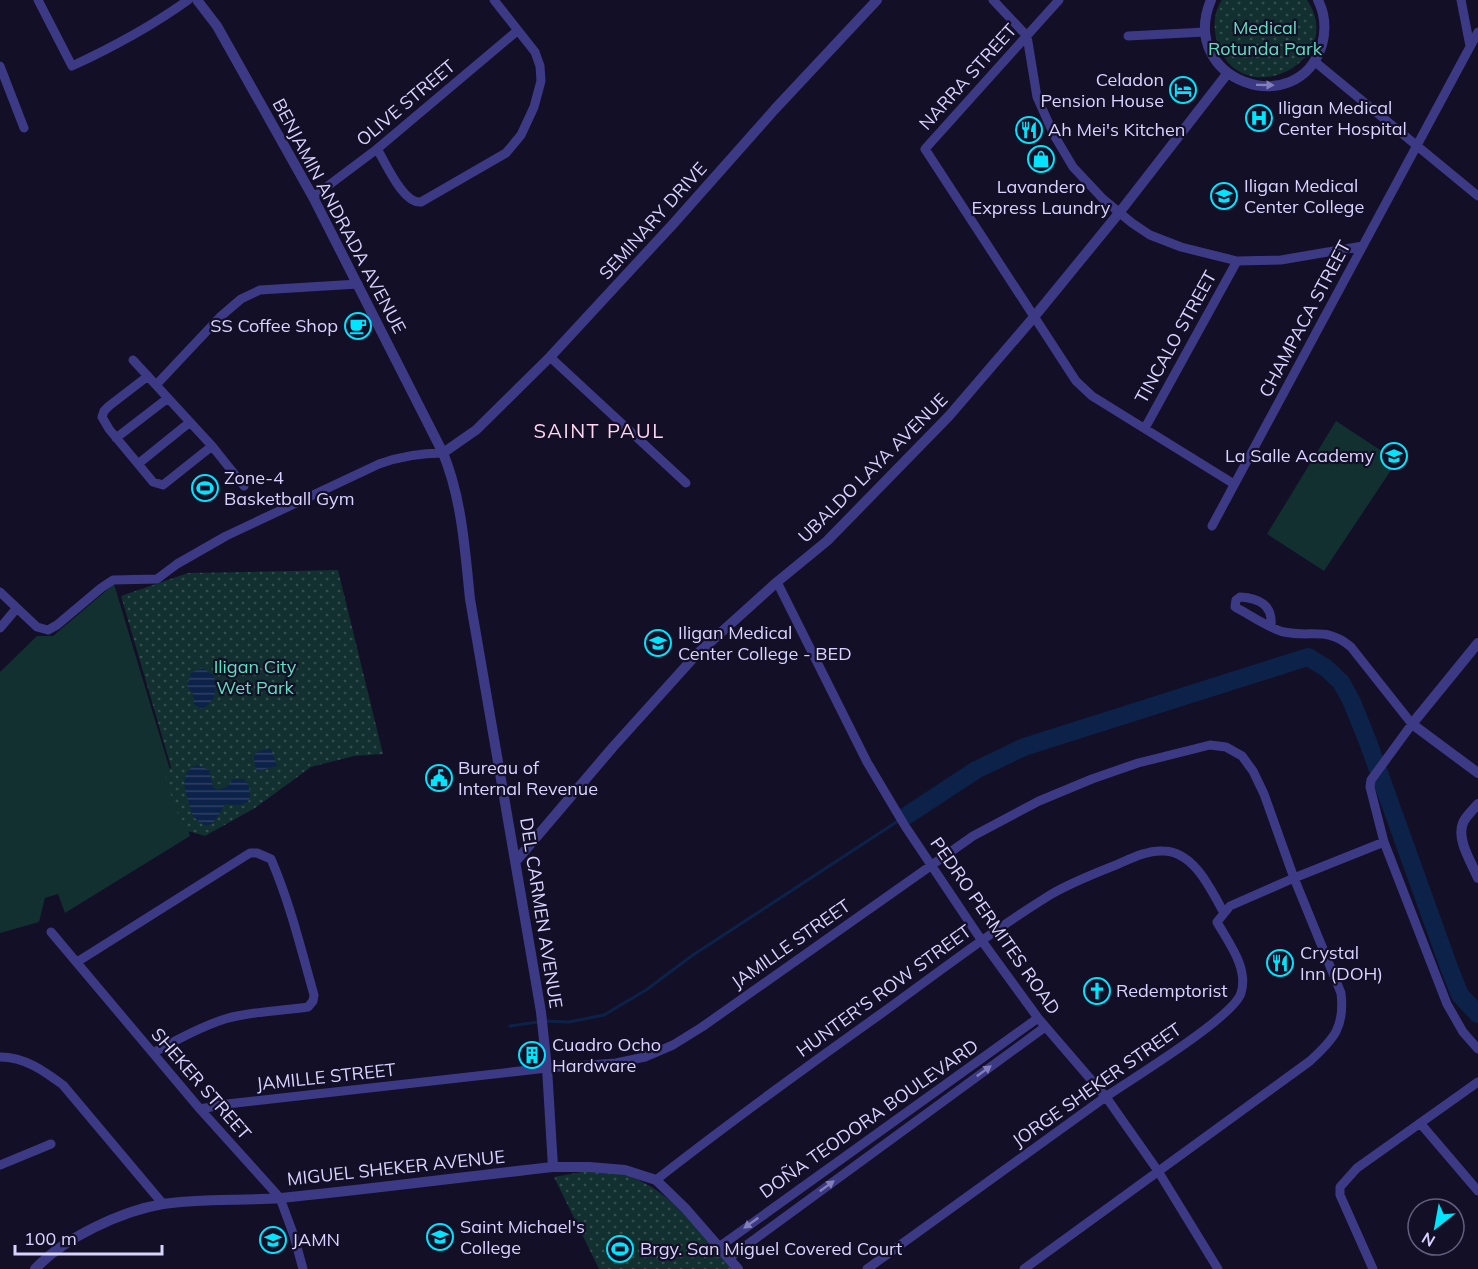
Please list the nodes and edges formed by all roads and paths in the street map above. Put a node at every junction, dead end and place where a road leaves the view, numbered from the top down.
1 (38, 0) edge
2 (188, 0) edge
3 (197, 0) edge
4 (494, 0) edge
5 (877, 0) edge
6 (993, 0) edge
7 (1059, 0) edge
8 (1211, 0) edge
9 (1318, 0) edge
10 (1461, 0) edge
11 (517, 31) junction
12 (1205, 32) junction
13 (1478, 32) edge
14 (1027, 36) junction
15 (1128, 36) dead end
16 (1470, 46) junction
17 (1314, 61) junction
18 (0, 66) edge
19 (1227, 74) junction
20 (24, 128) dead end
21 (1417, 145) junction
22 (377, 149) junction
23 (1478, 196) edge
24 (313, 197) junction
25 (1119, 213) junction
26 (1363, 246) junction
27 (1237, 261) junction
28 (358, 284) junction
29 (1034, 317) junction
30 (550, 357) junction
31 (133, 360) dead end
32 (148, 376) junction
33 (156, 385) junction
34 (168, 398) junction
35 (190, 422) junction
36 (1145, 428) junction
37 (116, 438) junction
38 (212, 446) junction
39 (443, 453) junction
40 (138, 464) junction
41 (686, 483) dead end
42 (1234, 484) junction
43 (244, 486) dead end
44 (1212, 526) dead end
45 (777, 582) junction
46 (0, 592) edge
47 (16, 609) junction
48 (1271, 626) dead end
49 (0, 628) edge
50 (1478, 643) edge
51 (1412, 724) junction
52 (1478, 773) edge
53 (1478, 804) edge
54 (1384, 842) junction
55 (516, 861) junction
56 (932, 865) junction
57 (1294, 878) junction
58 (1478, 878) edge
59 (1224, 913) junction
60 (51, 932) dead end
61 (982, 940) junction
62 (77, 962) junction
63 (1038, 1018) junction
64 (1045, 1027) junction
65 (1478, 1049) edge
66 (153, 1053) junction
67 (0, 1057) edge
68 (547, 1068) junction
69 (1478, 1082) edge
70 (1106, 1096) junction
71 (200, 1109) junction
72 (1420, 1123) junction
73 (51, 1144) dead end
74 (0, 1165) edge
75 (553, 1167) junction
76 (1158, 1171) junction
77 (656, 1180) junction
78 (1478, 1191) edge
79 (280, 1198) junction
80 (163, 1204) junction
81 (719, 1247) junction
82 (729, 1258) junction
83 (35, 1269) edge
84 (303, 1269) edge
85 (738, 1269) edge
86 (867, 1269) edge
87 (1024, 1269) edge
88 (1218, 1269) edge
89 (1373, 1269) edge

1 - 2 street
3 - 24 street, BENJAMIN ANDRADA AVENUE
4 - 11 street
5 - 30 street, SEMINARY DRIVE
6 - 14 street
7 - 14 street, NARRA STREET
8 - 12 street
9 - 17 street
10 - 16 street
11 - 22 street, OLIVE STREET
11 - 22 street
12 - 15 street
12 - 19 street
13 - 16 street, CHAMPACA STREET
14 - 25 street
14 - 29 street, NARRA STREET
16 - 21 street, CHAMPACA STREET
19 -> 17 street
17 - 21 street
18 - 20 street
19 - 25 street, UBALDO LAYA AVENUE
21 - 23 street
21 - 26 street, CHAMPACA STREET
22 - 24 street, OLIVE STREET
24 - 28 street, BENJAMIN ANDRADA AVENUE
25 - 27 street
25 - 29 street, UBALDO LAYA AVENUE
26 - 27 street
26 - 42 street, CHAMPACA STREET
27 - 36 street, TINCALO STREET
28 - 33 street
28 - 39 street, BENJAMIN ANDRADA AVENUE
29 - 36 street
29 - 45 street, UBALDO LAYA AVENUE
30 - 39 street, SEMINARY DRIVE
30 - 41 street
31 - 32 street
32 - 33 street
32 - 37 street
33 - 34 street
34 - 35 street
34 - 37 street
35 - 38 street
35 - 40 street
36 - 42 street
37 - 40 street
38 - 40 street
38 - 43 street
39 - 47 street
39 - 55 street, DEL CARMEN AVENUE
42 - 44 street, CHAMPACA STREET
45 - 55 street, UBALDO LAYA AVENUE
45 - 56 street, PEDRO PERMITES ROAD
46 - 47 street
47 - 49 street
48 - 51 street
50 - 51 street
51 - 52 street
51 - 54 street
53 - 58 street
54 - 57 street
54 - 65 street
55 - 68 street, DEL CARMEN AVENUE
56 - 57 street, JAMILLE STREET
56 - 61 street, PEDRO PERMITES ROAD
56 - 68 street, JAMILLE STREET
57 - 59 street
57 - 76 street, JAMILLE STREET
59 - 61 street, HUNTER'S ROW STREET
59 - 70 street, JORGE SHEKER STREET
60 - 62 street, SHEKER STREET
61 - 63 street, PEDRO PERMITES ROAD
61 - 77 street, HUNTER'S ROW STREET
62 - 66 street, SHEKER STREET
62 - 66 street
63 - 64 street, PEDRO PERMITES ROAD
63 -> 81 street, DOÑA TEODORA BOULEVARD
64 - 70 street, PEDRO PERMITES ROAD
82 -> 64 street, DOÑA TEODORA BOULEVARD
66 - 71 street, SHEKER STREET
67 - 80 street
68 - 71 street, JAMILLE STREET
68 - 75 street, DEL CARMEN AVENUE
69 - 72 street
70 - 76 street, PEDRO PERMITES ROAD
70 - 86 street, JORGE SHEKER STREET
71 - 79 street, SHEKER STREET
72 - 78 street
72 - 89 street
73 - 74 street
75 - 77 street, MIGUEL SHEKER AVENUE
75 - 79 street, MIGUEL SHEKER AVENUE
76 - 87 street, JAMILLE STREET
76 - 88 street, PEDRO PERMITES ROAD
77 - 81 street, MIGUEL SHEKER AVENUE
79 - 80 street, MIGUEL SHEKER AVENUE
79 - 84 street, SHEKER STREET
80 - 83 street, MIGUEL SHEKER AVENUE
81 - 82 street, MIGUEL SHEKER AVENUE
82 - 85 street, MIGUEL SHEKER AVENUE

